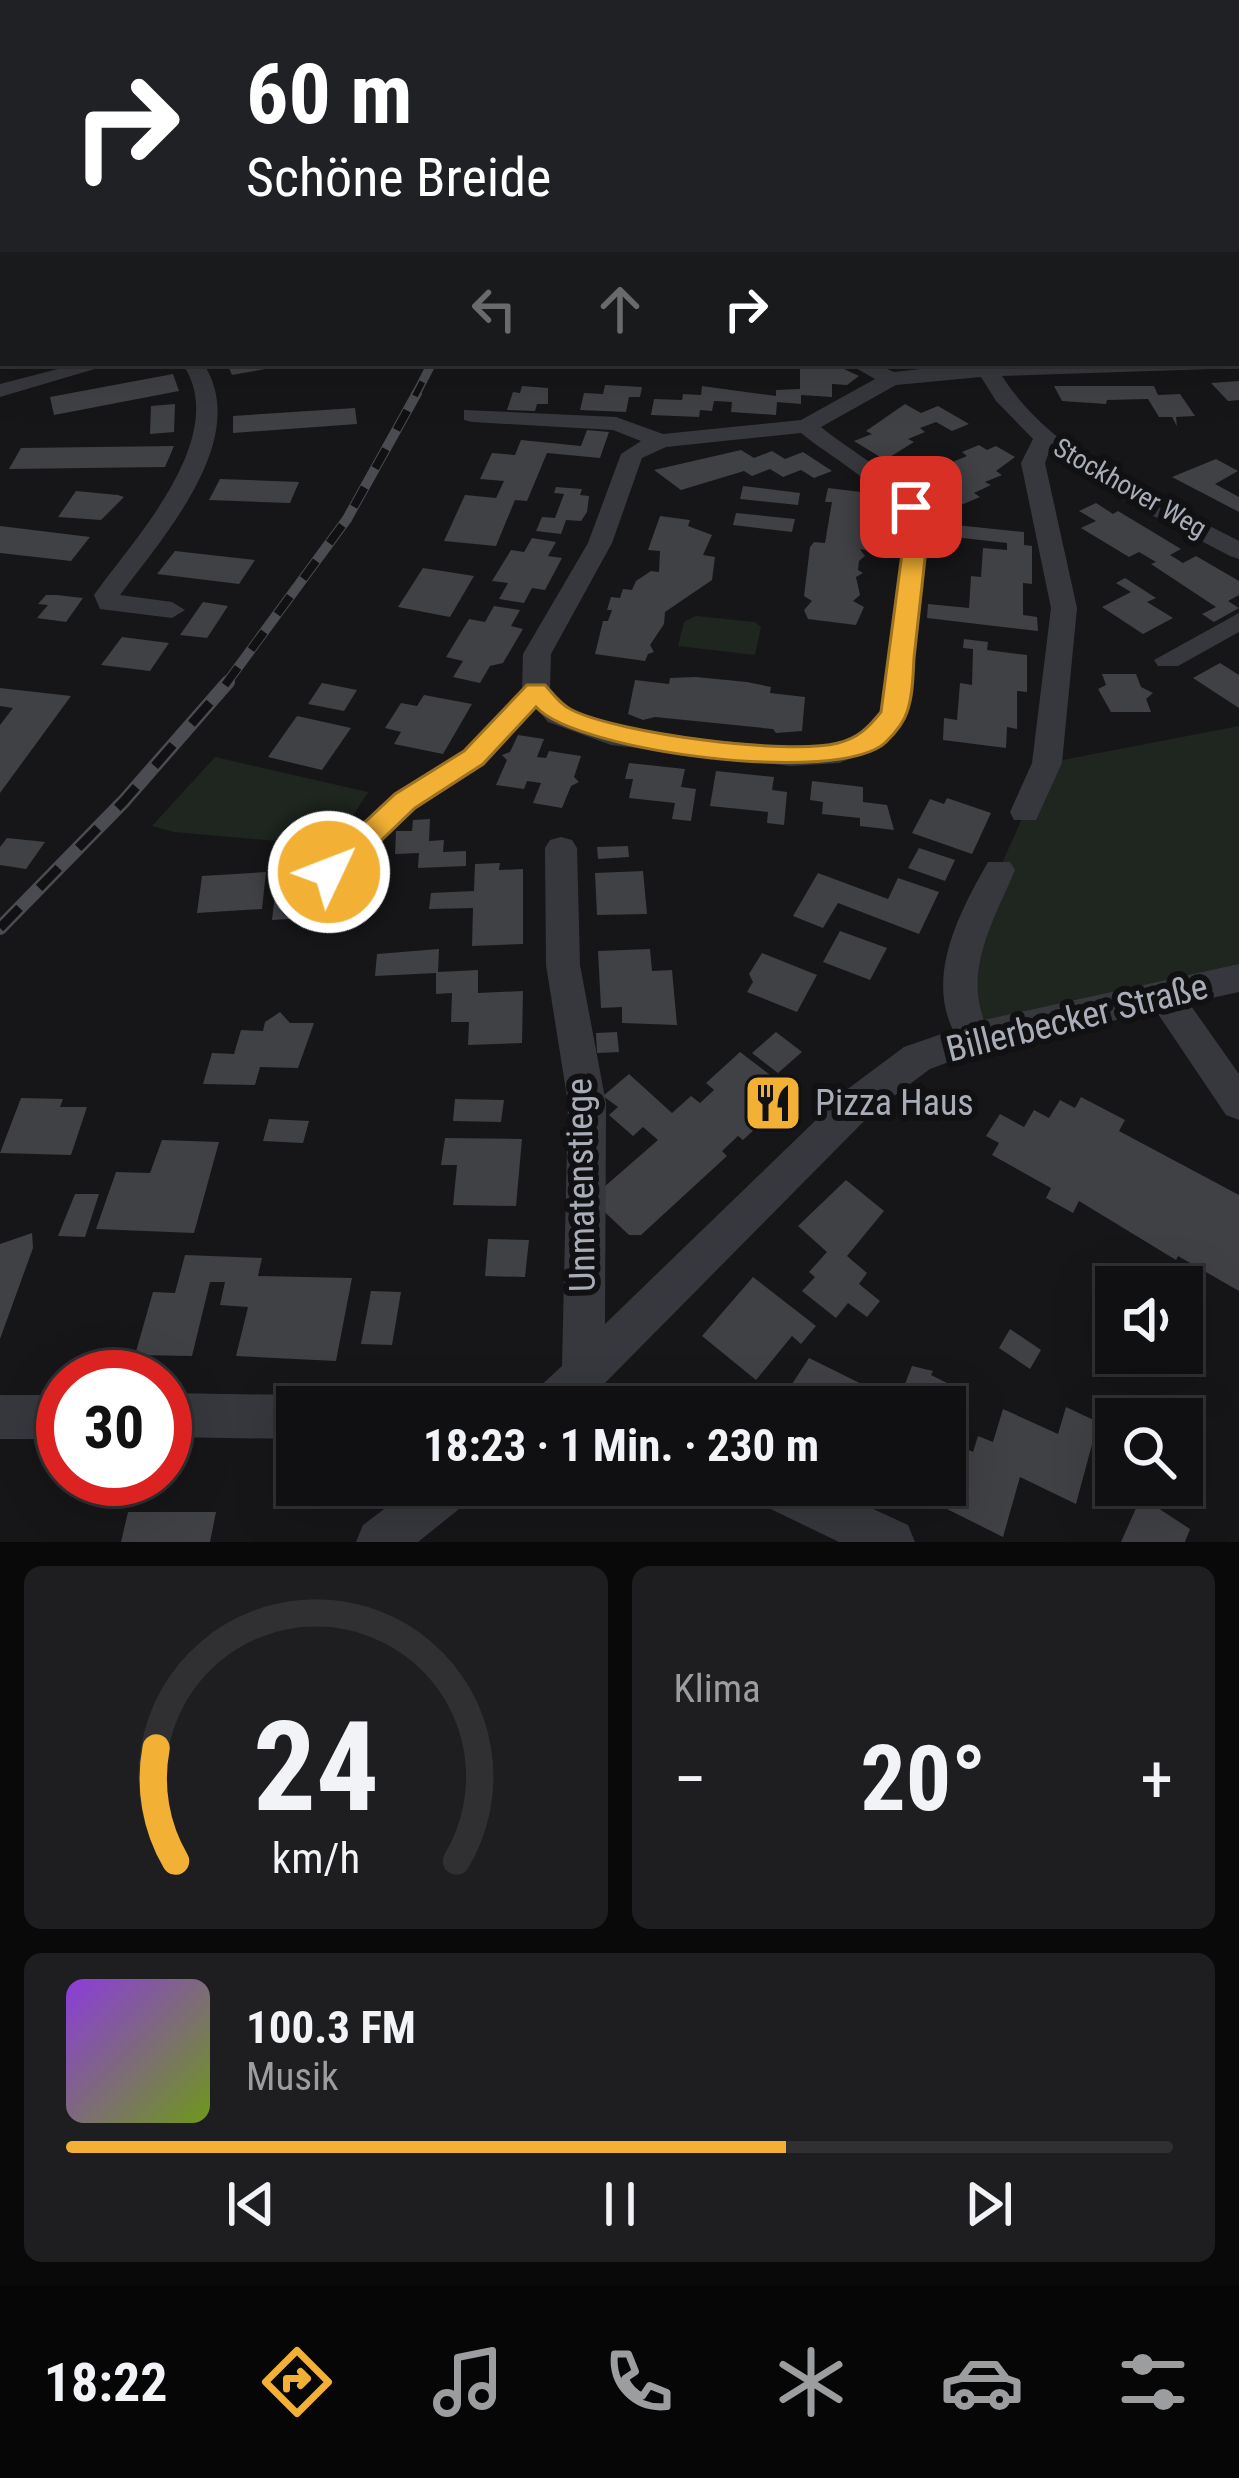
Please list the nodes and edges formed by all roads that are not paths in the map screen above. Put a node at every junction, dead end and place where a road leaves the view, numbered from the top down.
1 (96, 366) edge
2 (195, 366) edge
3 (863, 366) edge
4 (985, 366) edge
5 (891, 379) junction
6 (9, 391) edge
7 (472, 415) dead end
8 (0, 420) edge
9 (806, 426) junction
10 (1045, 437) junction
11 (661, 441) junction
12 (1239, 551) edge
13 (172, 610) dead end
14 (1239, 620) edge
15 (1168, 660) dead end
16 (536, 691) junction
17 (1025, 812) dead end
18 (561, 848) dead end
19 (999, 870) dead end
20 (329, 872) dead end
21 (1239, 979) edge
22 (1164, 995) junction
23 (975, 1037) junction
24 (1239, 1104) edge
25 (577, 1386) edge
26 (587, 1386) edge
27 (192, 1415) edge
28 (36, 1417) edge
29 (276, 1417) edge
30 (0, 1418) edge
31 (426, 1506) edge
32 (815, 1506) edge
33 (380, 1542) edge
34 (891, 1542) edge

1 - 6 street
2 - 13 street
3 - 5 street
4 - 5 street
4 - 10 street, Stockhover Weg
5 - 9 street
6 - 8 street
7 - 11 street
9 - 11 street
9 - 16 street
10 - 12 street, Stockhover Weg
10 - 17 street
11 - 16 street
14 - 15 street
16 - 20 street
18 - 25 street, Unmatenstiege
19 - 23 street
21 - 22 street, Billerbecker Straße
22 - 23 street, Billerbecker Straße
22 - 24 street
23 - 26 street, Billerbecker Straße
27 - 29 street
28 - 30 street
31 - 33 street
32 - 34 street

